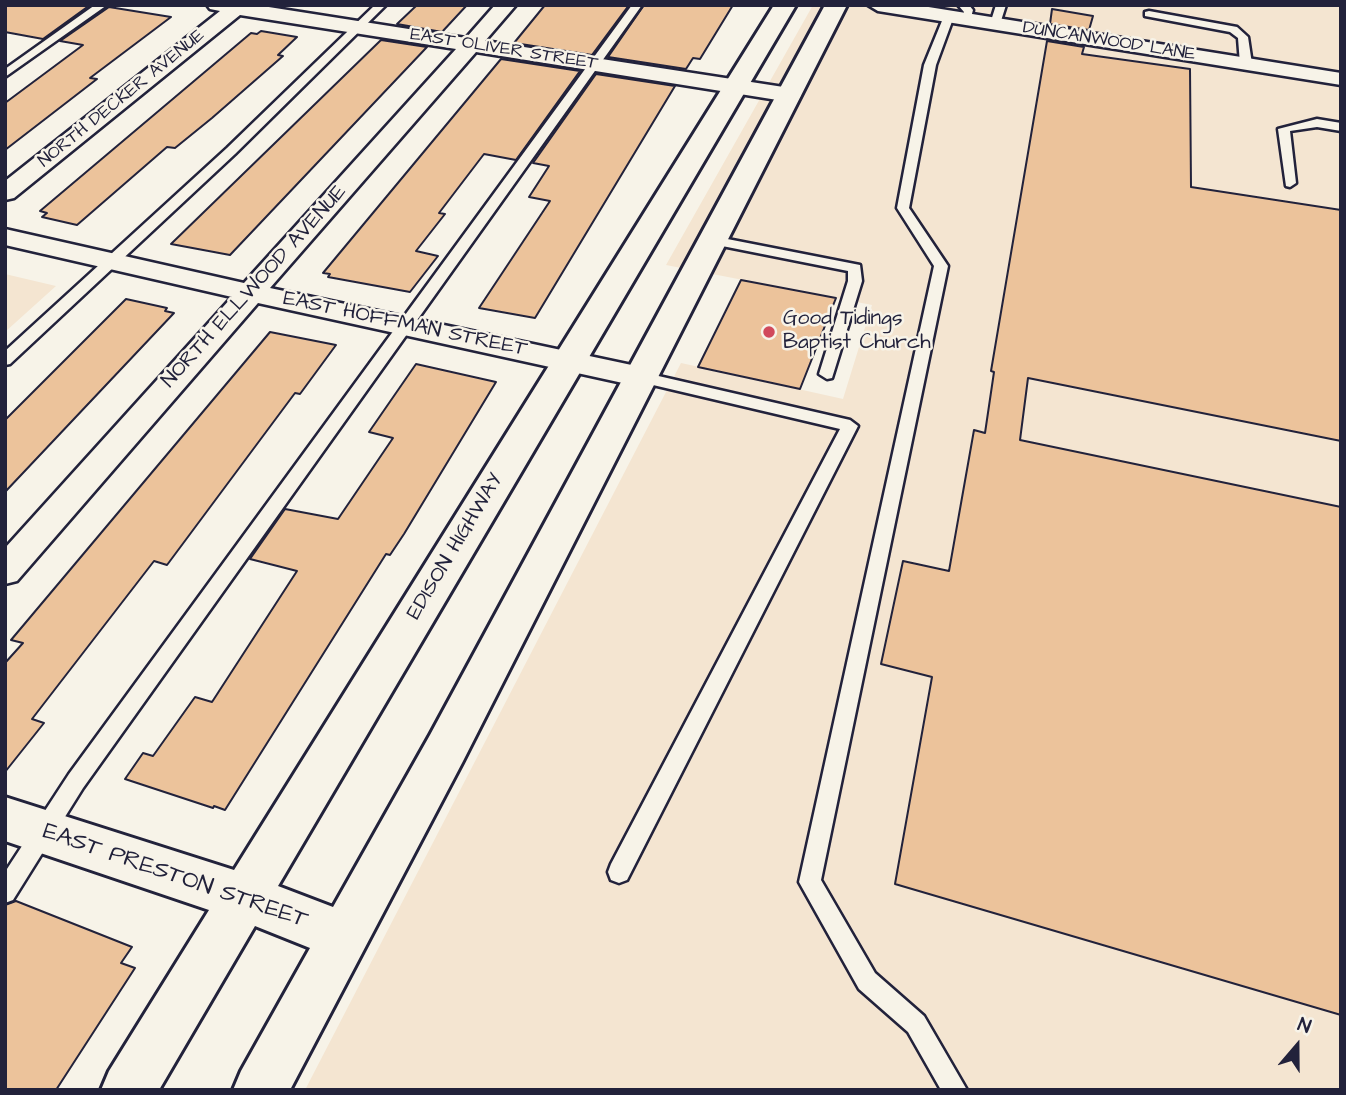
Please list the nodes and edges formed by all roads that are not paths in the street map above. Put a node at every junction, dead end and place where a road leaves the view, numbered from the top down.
1 (102, 5) edge
2 (381, 5) edge
3 (506, 5) edge
4 (636, 5) edge
5 (785, 5) edge
6 (836, 5) edge
7 (231, 6) edge
8 (885, 6) edge
9 (965, 12) edge
10 (1149, 13) dead end
11 (998, 15) edge
12 (359, 27) junction
13 (471, 45) junction
14 (596, 64) junction
15 (1246, 64) junction
16 (5, 74) edge
17 (1341, 79) edge
18 (735, 86) junction
19 (790, 94) junction
20 (1341, 127) edge
21 (1290, 183) dead end
22 (5, 193) edge
23 (5, 237) edge
24 (712, 240) junction
25 (108, 262) junction
26 (249, 292) junction
27 (404, 325) junction
28 (5, 360) edge
29 (569, 360) junction
30 (827, 374) dead end
31 (641, 377) junction
32 (5, 570) edge
33 (24, 825) edge
34 (618, 872) dead end
35 (5, 892) edge
36 (245, 898) junction
37 (345, 936) junction
38 (128, 1090) edge
39 (260, 1090) edge
40 (955, 1090) edge

1 - 16 lane
2 - 12 lane
3 - 13 street, NORTH ELLWOOD AVENUE
4 - 14 lane
5 - 18 main road, EDISON HIGHWAY
6 - 19 main road
7 - 12 street, EAST OLIVER STREET
7 - 22 street, NORTH DECKER AVENUE
8 - 9 street, DUNCANWOOD LANE
9 - 11 street, DUNCANWOOD LANE
9 - 40 lane
10 - 15 lane
11 - 15 street, DUNCANWOOD LANE
12 - 13 street, EAST OLIVER STREET
12 - 25 lane
13 - 14 street, EAST OLIVER STREET
13 - 26 street, NORTH ELLWOOD AVENUE
14 - 18 street, EAST OLIVER STREET
14 - 27 lane
15 - 17 street, DUNCANWOOD LANE
18 - 19 street, EAST OLIVER STREET
18 - 29 main road, EDISON HIGHWAY
19 - 24 main road
20 - 21 lane
23 - 25 street, EAST HOFFMAN STREET
24 - 30 lane
24 - 31 main road
25 - 26 street, EAST HOFFMAN STREET
25 - 28 lane
26 - 27 street, EAST HOFFMAN STREET
26 - 32 street, NORTH ELLWOOD AVENUE
27 - 29 street, EAST HOFFMAN STREET
27 - 33 lane
29 - 31 street, EAST HOFFMAN STREET
29 - 36 main road, EDISON HIGHWAY
31 - 34 lane
31 - 37 main road
33 - 35 lane
33 - 36 main road, EAST PRESTON STREET
36 - 37 main road, EAST PRESTON STREET
36 - 38 main road, EDISON HIGHWAY
37 - 39 main road

